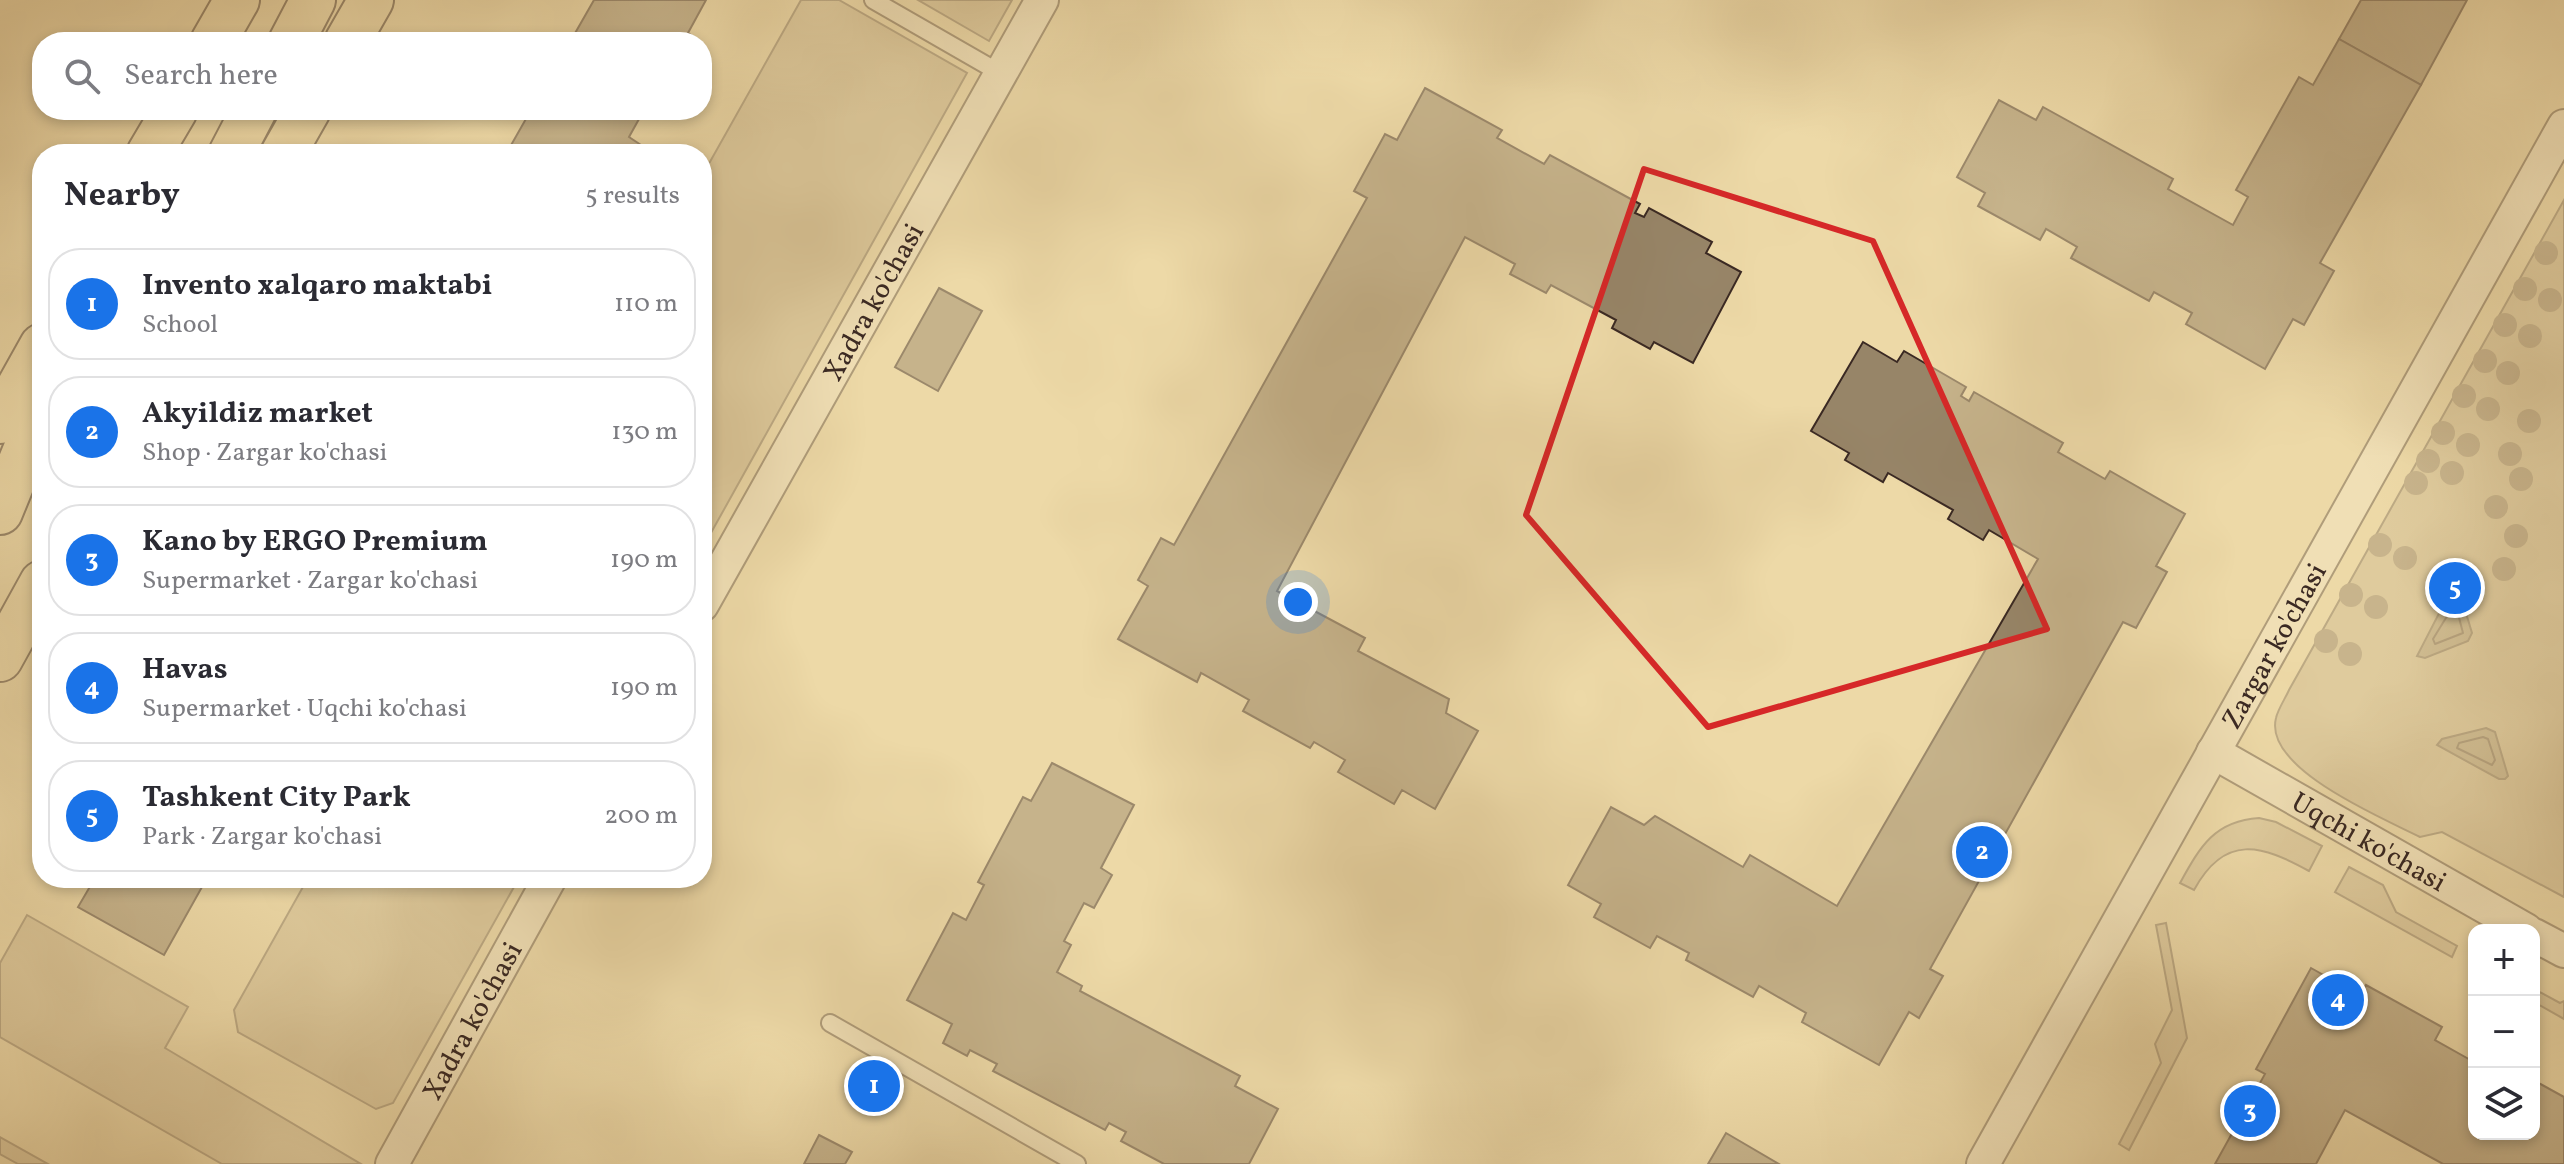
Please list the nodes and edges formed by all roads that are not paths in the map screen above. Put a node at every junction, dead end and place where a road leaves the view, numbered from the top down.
1 (237, 0) edge
2 (313, 0) edge
3 (371, 0) edge
4 (873, 0) edge
5 (1042, 0) edge
6 (219, 32) edge
7 (296, 32) edge
8 (353, 32) edge
9 (1000, 73) junction
10 (169, 120) edge
11 (249, 120) edge
12 (302, 120) edge
13 (2564, 126) edge
14 (155, 144) edge
15 (236, 144) edge
16 (289, 144) edge
17 (32, 378) edge
18 (18, 424) edge
19 (0, 512) edge
20 (712, 587) edge
21 (32, 601) edge
22 (0, 659) edge
23 (2213, 752) junction
24 (544, 888) edge
25 (2515, 924) edge
26 (2540, 938) edge
27 (2564, 951) edge
28 (830, 1023) dead end
29 (392, 1164) edge
30 (1077, 1164) edge
31 (1983, 1164) edge

1 - 6 main road
2 - 7 main road
3 - 8 main road
4 - 9 lane
5 - 9 street, Xadra ko'chasi
9 - 20 street, Xadra ko'chasi
10 - 14 main road
11 - 15 main road
12 - 16 main road
13 - 23 street, Zargar ko'chasi
17 - 18 main road
18 - 19 main road
21 - 22 main road
23 - 25 street, Uqchi ko'chasi
23 - 31 street, Zargar ko'chasi
24 - 29 street, Xadra ko'chasi
26 - 27 street
28 - 30 lane

